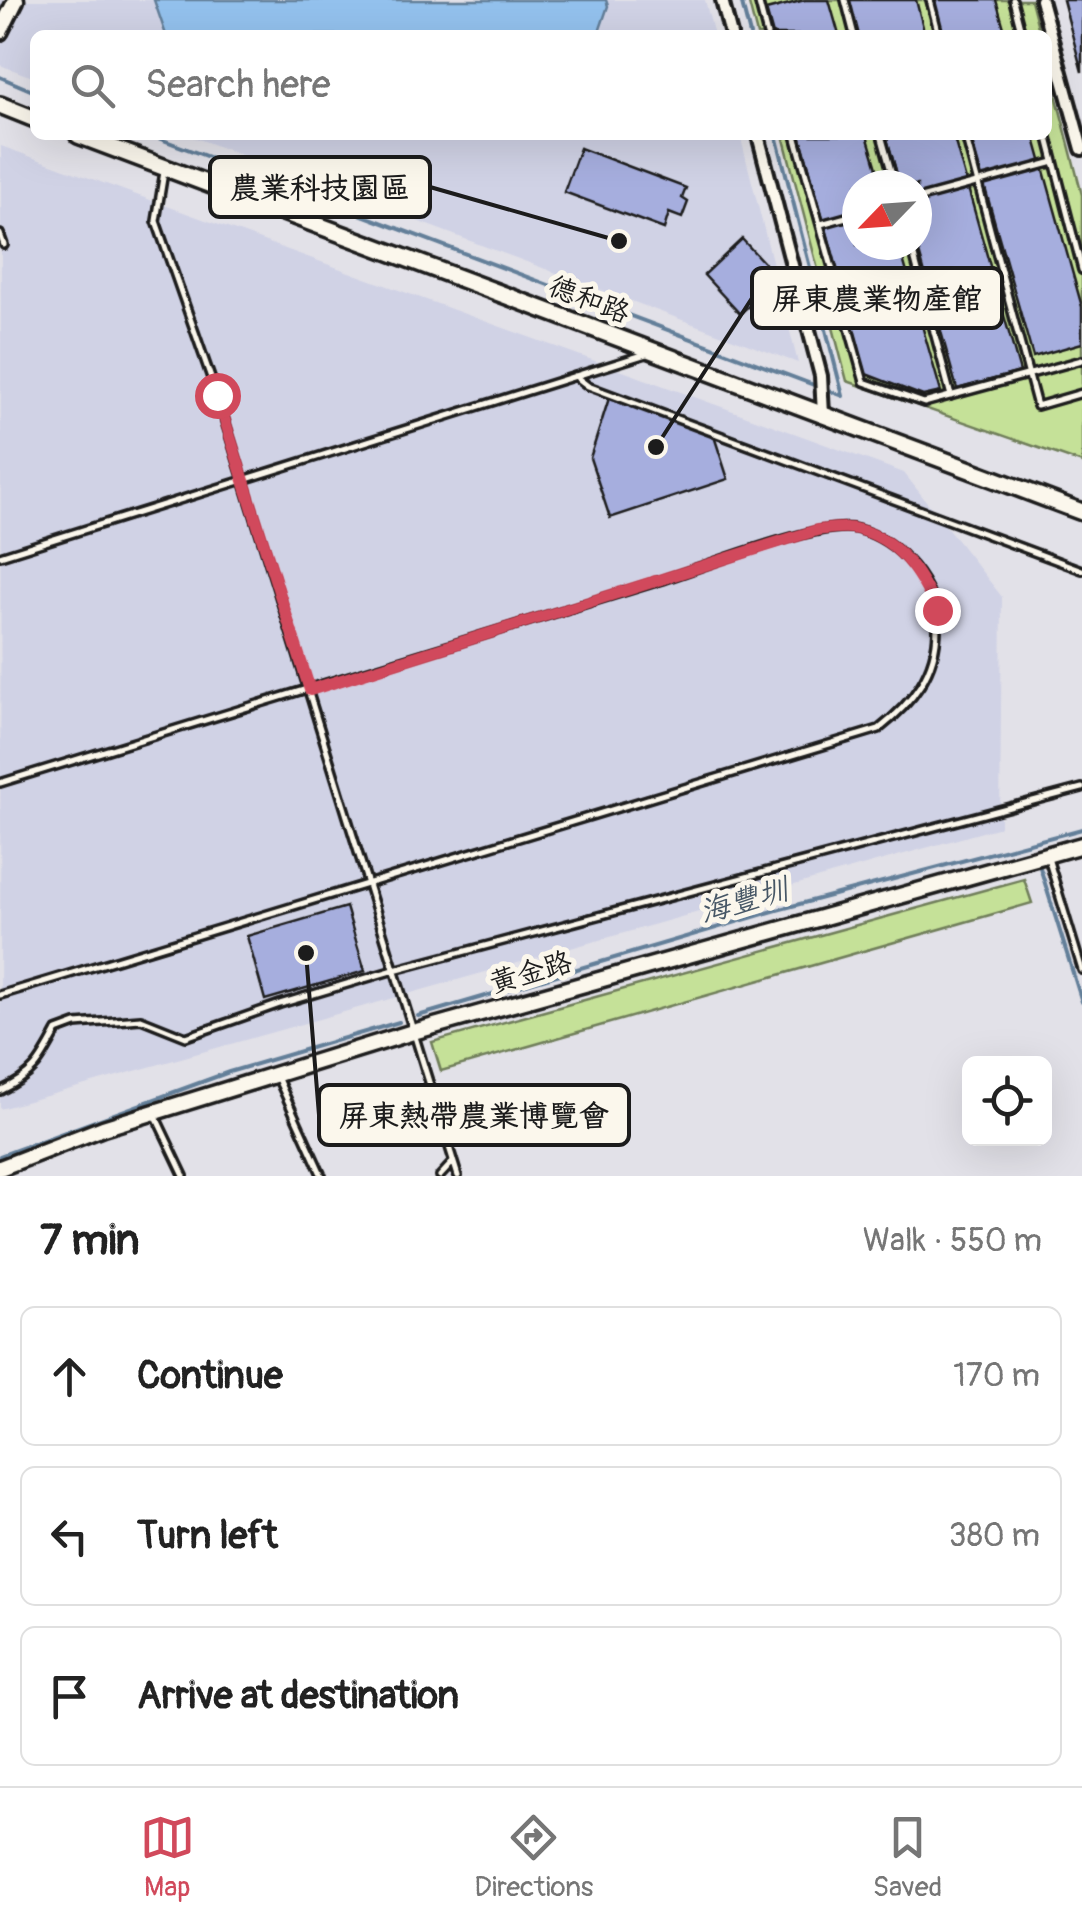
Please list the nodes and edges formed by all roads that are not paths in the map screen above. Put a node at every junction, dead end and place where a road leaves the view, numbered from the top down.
1 (16, 0) edge
2 (722, 0) edge
3 (758, 0) edge
4 (844, 0) edge
5 (930, 0) edge
6 (1012, 0) edge
7 (1042, 0) edge
8 (730, 30) edge
9 (767, 30) edge
10 (853, 30) edge
11 (938, 30) edge
12 (1021, 30) edge
13 (1051, 30) edge
14 (0, 32) edge
15 (1052, 35) edge
16 (2, 111) edge
17 (30, 118) edge
18 (1079, 128) edge
19 (91, 140) edge
20 (759, 140) edge
21 (796, 140) edge
22 (882, 140) edge
23 (967, 140) edge
24 (1048, 140) edge
25 (1082, 149) edge
26 (1054, 162) junction
27 (165, 168) junction
28 (891, 170) edge
29 (978, 183) junction
30 (932, 195) edge
31 (842, 218) edge
32 (820, 224) junction
33 (0, 234) edge
34 (4, 245) dead end
35 (915, 260) edge
36 (1082, 270) edge
37 (653, 351) junction
38 (1082, 360) edge
39 (1028, 374) junction
40 (574, 376) junction
41 (1082, 393) edge
42 (951, 396) junction
43 (822, 415) junction
44 (244, 480) junction
45 (1082, 512) edge
46 (0, 556) edge
47 (1082, 570) edge
48 (310, 690) junction
49 (0, 783) edge
50 (1082, 788) edge
51 (1082, 846) edge
52 (1047, 855) junction
53 (369, 886) junction
54 (394, 970) junction
55 (1082, 970) edge
56 (0, 995) edge
57 (413, 1032) junction
58 (276, 1074) junction
59 (0, 1091) edge
60 (153, 1113) junction
61 (452, 1163) junction
62 (0, 1168) edge
63 (184, 1176) edge
64 (322, 1176) edge
65 (440, 1176) edge
66 (458, 1176) edge

1 - 14 street
2 - 8 street
3 - 9 lane
4 - 10 lane
5 - 11 lane
6 - 12 lane
7 - 13 street
15 - 18 street
16 - 17 main road
18 - 25 street
19 - 27 main road, 德和路
20 - 43 street
21 - 32 lane
22 - 28 lane
23 - 29 lane
24 - 26 lane
26 - 29 lane
26 - 36 lane
27 - 37 main road, 德和路
27 - 44 lane
29 - 30 lane
29 - 39 lane
31 - 32 lane
32 - 42 lane
33 - 34 lane
35 - 42 lane
37 - 40 lane
37 - 43 main road, 德和路
38 - 39 lane
39 - 41 lane
39 - 42 lane
40 - 44 lane
40 - 47 lane
43 - 45 main road, 德和路
44 - 46 lane
44 - 48 lane
48 - 49 lane
48 - 53 lane
48 - 53 lane
50 - 54 lane
51 - 52 street, 黃金路
52 - 55 lane
52 - 57 street, 黃金路
53 - 54 lane
53 - 56 lane
54 - 57 lane
54 - 59 lane
57 - 58 street, 黃金路
57 - 61 lane
58 - 60 street, 黃金路
58 - 64 lane
60 - 62 street, 黃金路
60 - 63 lane
61 - 65 lane
61 - 66 lane

